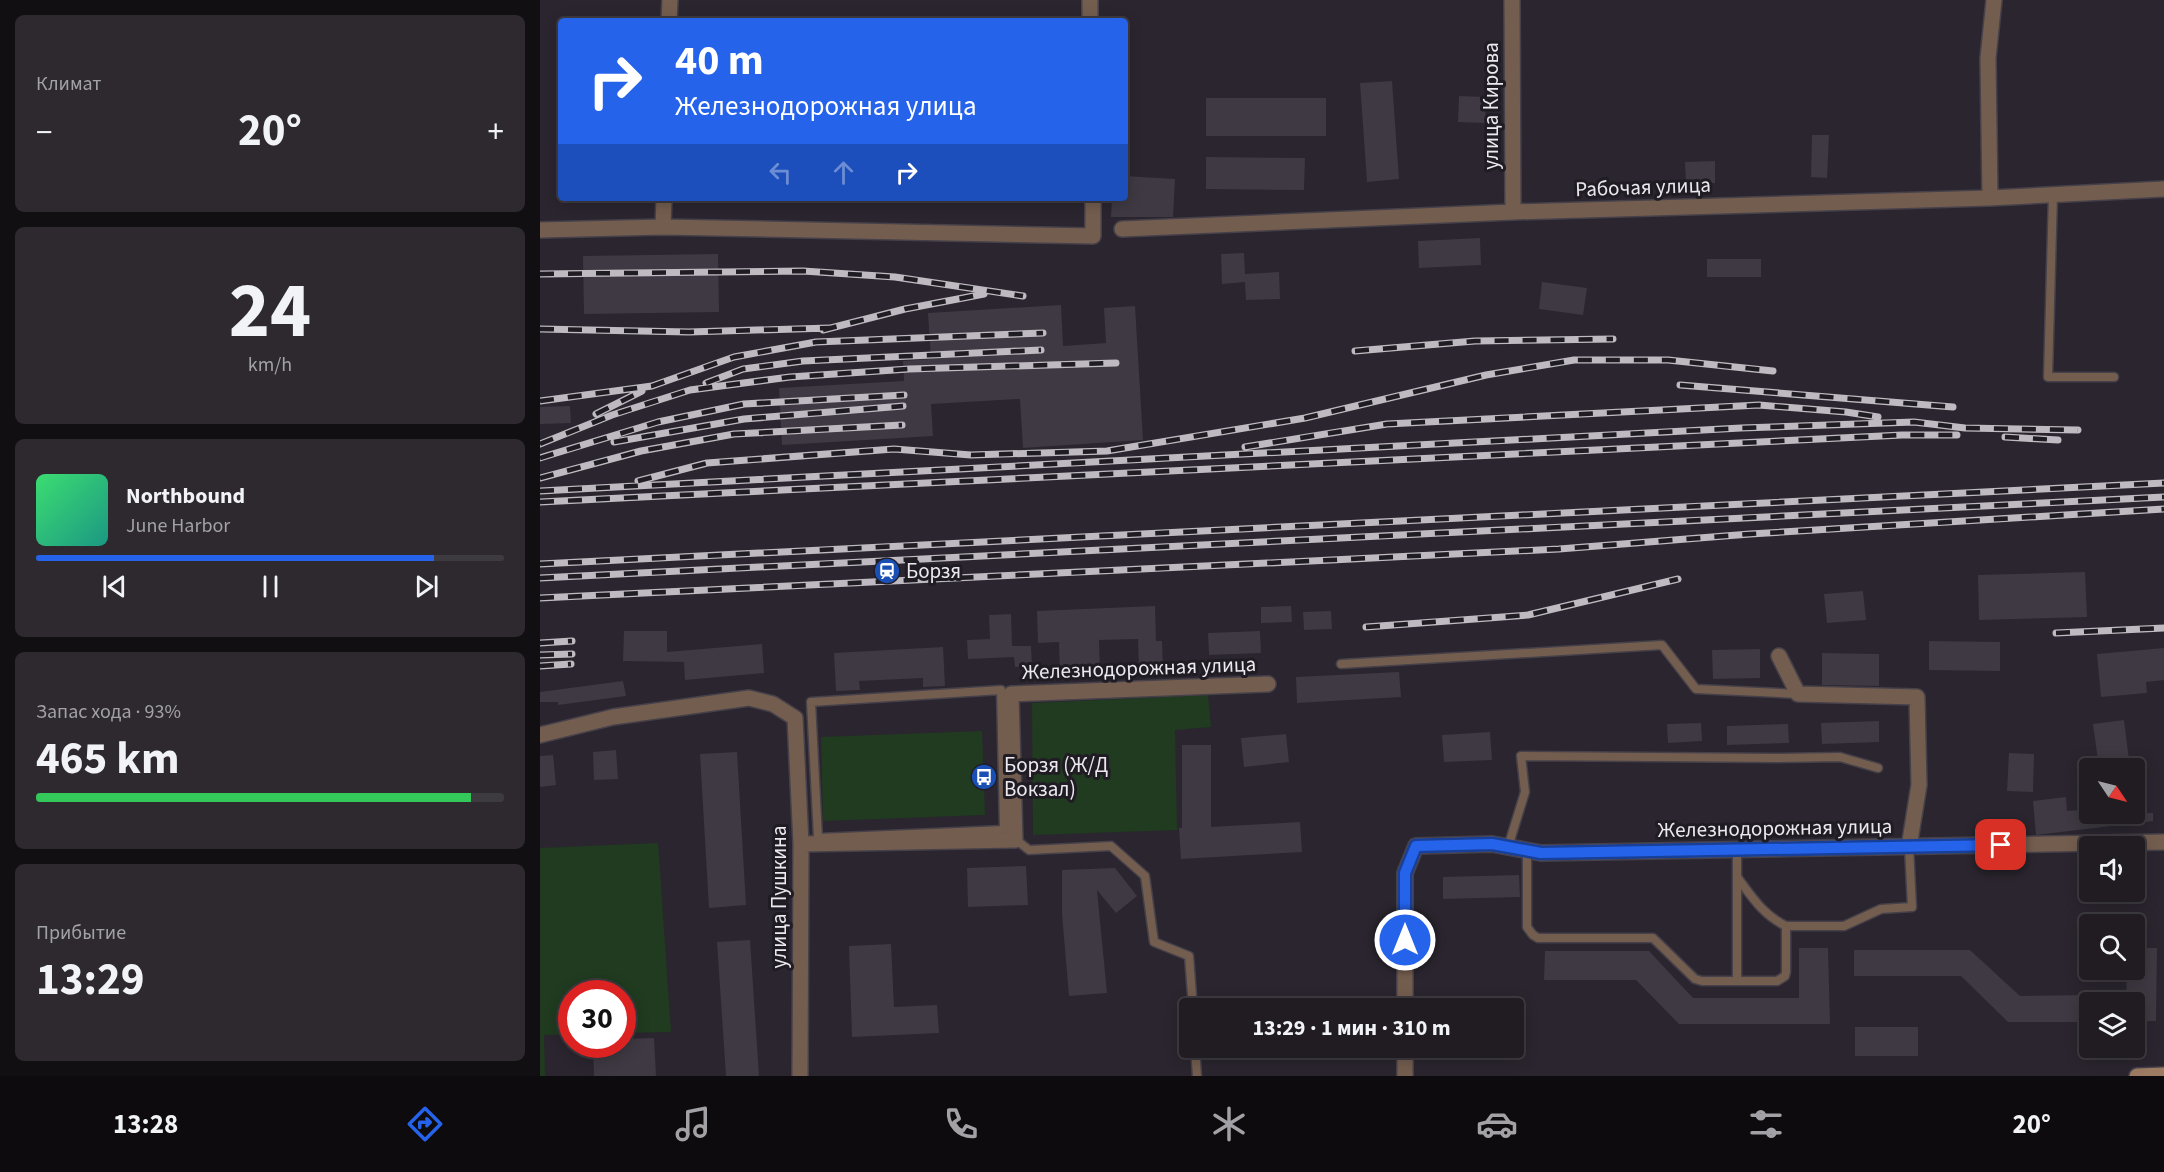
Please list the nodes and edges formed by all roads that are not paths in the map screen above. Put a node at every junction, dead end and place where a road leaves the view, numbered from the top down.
1 (670, 0) edge
2 (1090, 0) edge
3 (1512, 0) edge
4 (1994, 0) edge
5 (669, 18) edge
6 (1090, 18) edge
7 (2164, 189) edge
8 (2053, 195) junction
9 (1990, 198) junction
10 (664, 201) edge
11 (1093, 201) edge
12 (1513, 212) junction
13 (663, 227) junction
14 (1122, 229) dead end
15 (540, 230) edge
16 (2114, 377) dead end
17 (1779, 656) dead end
18 (1341, 664) dead end
19 (1268, 684) dead end
20 (1798, 694) junction
21 (540, 735) edge
22 (1878, 768) dead end
23 (1010, 835) junction
24 (2164, 842) edge
25 (801, 844) junction
26 (1508, 847) junction
27 (1909, 847) junction
28 (1527, 850) junction
29 (1737, 850) junction
30 (1737, 877) junction
31 (1786, 926) junction
32 (1737, 981) junction
33 (1192, 998) edge
34 (1405, 998) edge
35 (1196, 1058) edge
36 (1405, 1058) edge
37 (2164, 1075) edge
38 (800, 1076) edge
39 (1197, 1076) edge
40 (1405, 1076) edge
41 (2137, 1076) edge

1 - 5 street
2 - 6 street
3 - 12 street, улица Кирова
4 - 9 street
7 - 8 street, Рабочая улица
8 - 9 street, Рабочая улица
8 - 16 lane
9 - 12 street, Рабочая улица
10 - 13 street
11 - 13 street
12 - 14 street, Рабочая улица
13 - 15 street
17 - 20 street
18 - 20 lane
19 - 23 street, Железнодорожная улица
20 - 27 street
21 - 25 street, улица Пушкина
22 - 26 lane
23 - 23 lane
23 - 25 street
23 - 33 lane
24 - 27 street, Железнодорожная улица
25 - 38 street, улица Пушкина
26 - 28 street, Железнодорожная улица
26 - 34 street, Железнодорожная улица
27 - 29 street, Железнодорожная улица
27 - 31 lane
28 - 29 street, Железнодорожная улица
28 - 32 lane
29 - 30 lane
30 - 31 lane
30 - 32 lane
31 - 32 lane
35 - 39 lane
36 - 40 street
37 - 41 street

